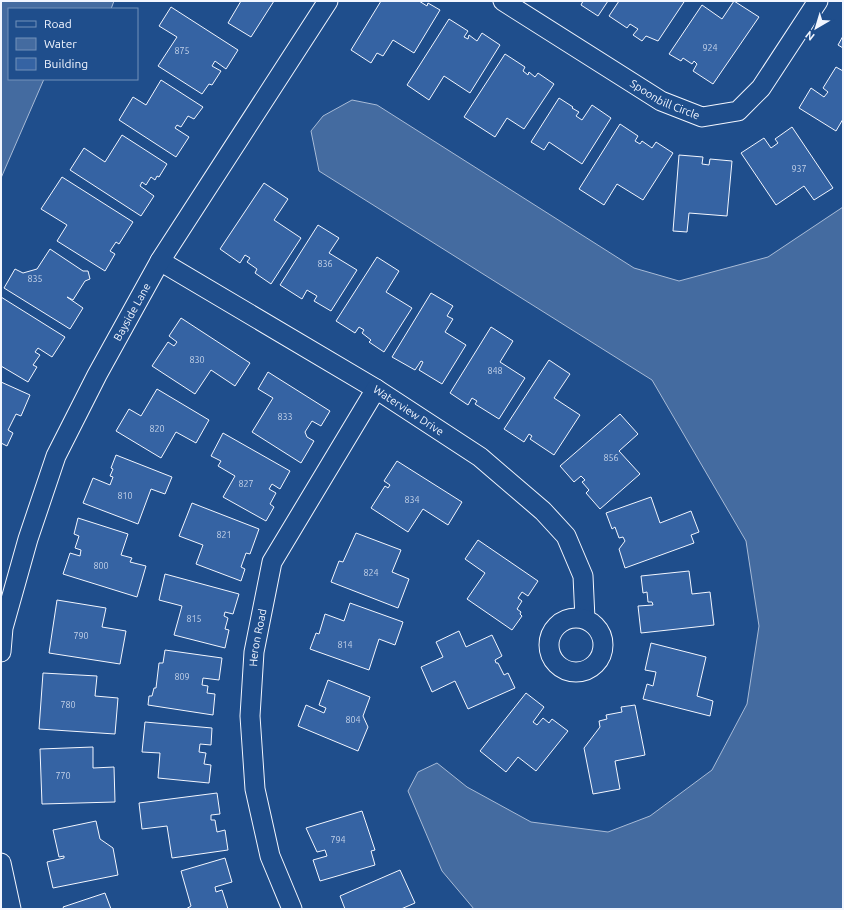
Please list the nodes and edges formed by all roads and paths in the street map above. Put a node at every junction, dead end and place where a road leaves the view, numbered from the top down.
1 (328, 1) edge
2 (503, 1) edge
3 (818, 1) edge
4 (160, 261) junction
5 (376, 389) junction
6 (586, 619) dead end
7 (1, 652) edge
8 (1, 863) edge
9 (11, 909) edge
10 (292, 909) edge

1 - 4 street, Bayside Lane
2 - 3 street, Spoonbill Circle
4 - 5 street, Waterview Drive
4 - 7 street, Bayside Lane
5 - 6 street, Waterview Drive
5 - 10 street, Heron Road
8 - 9 street

